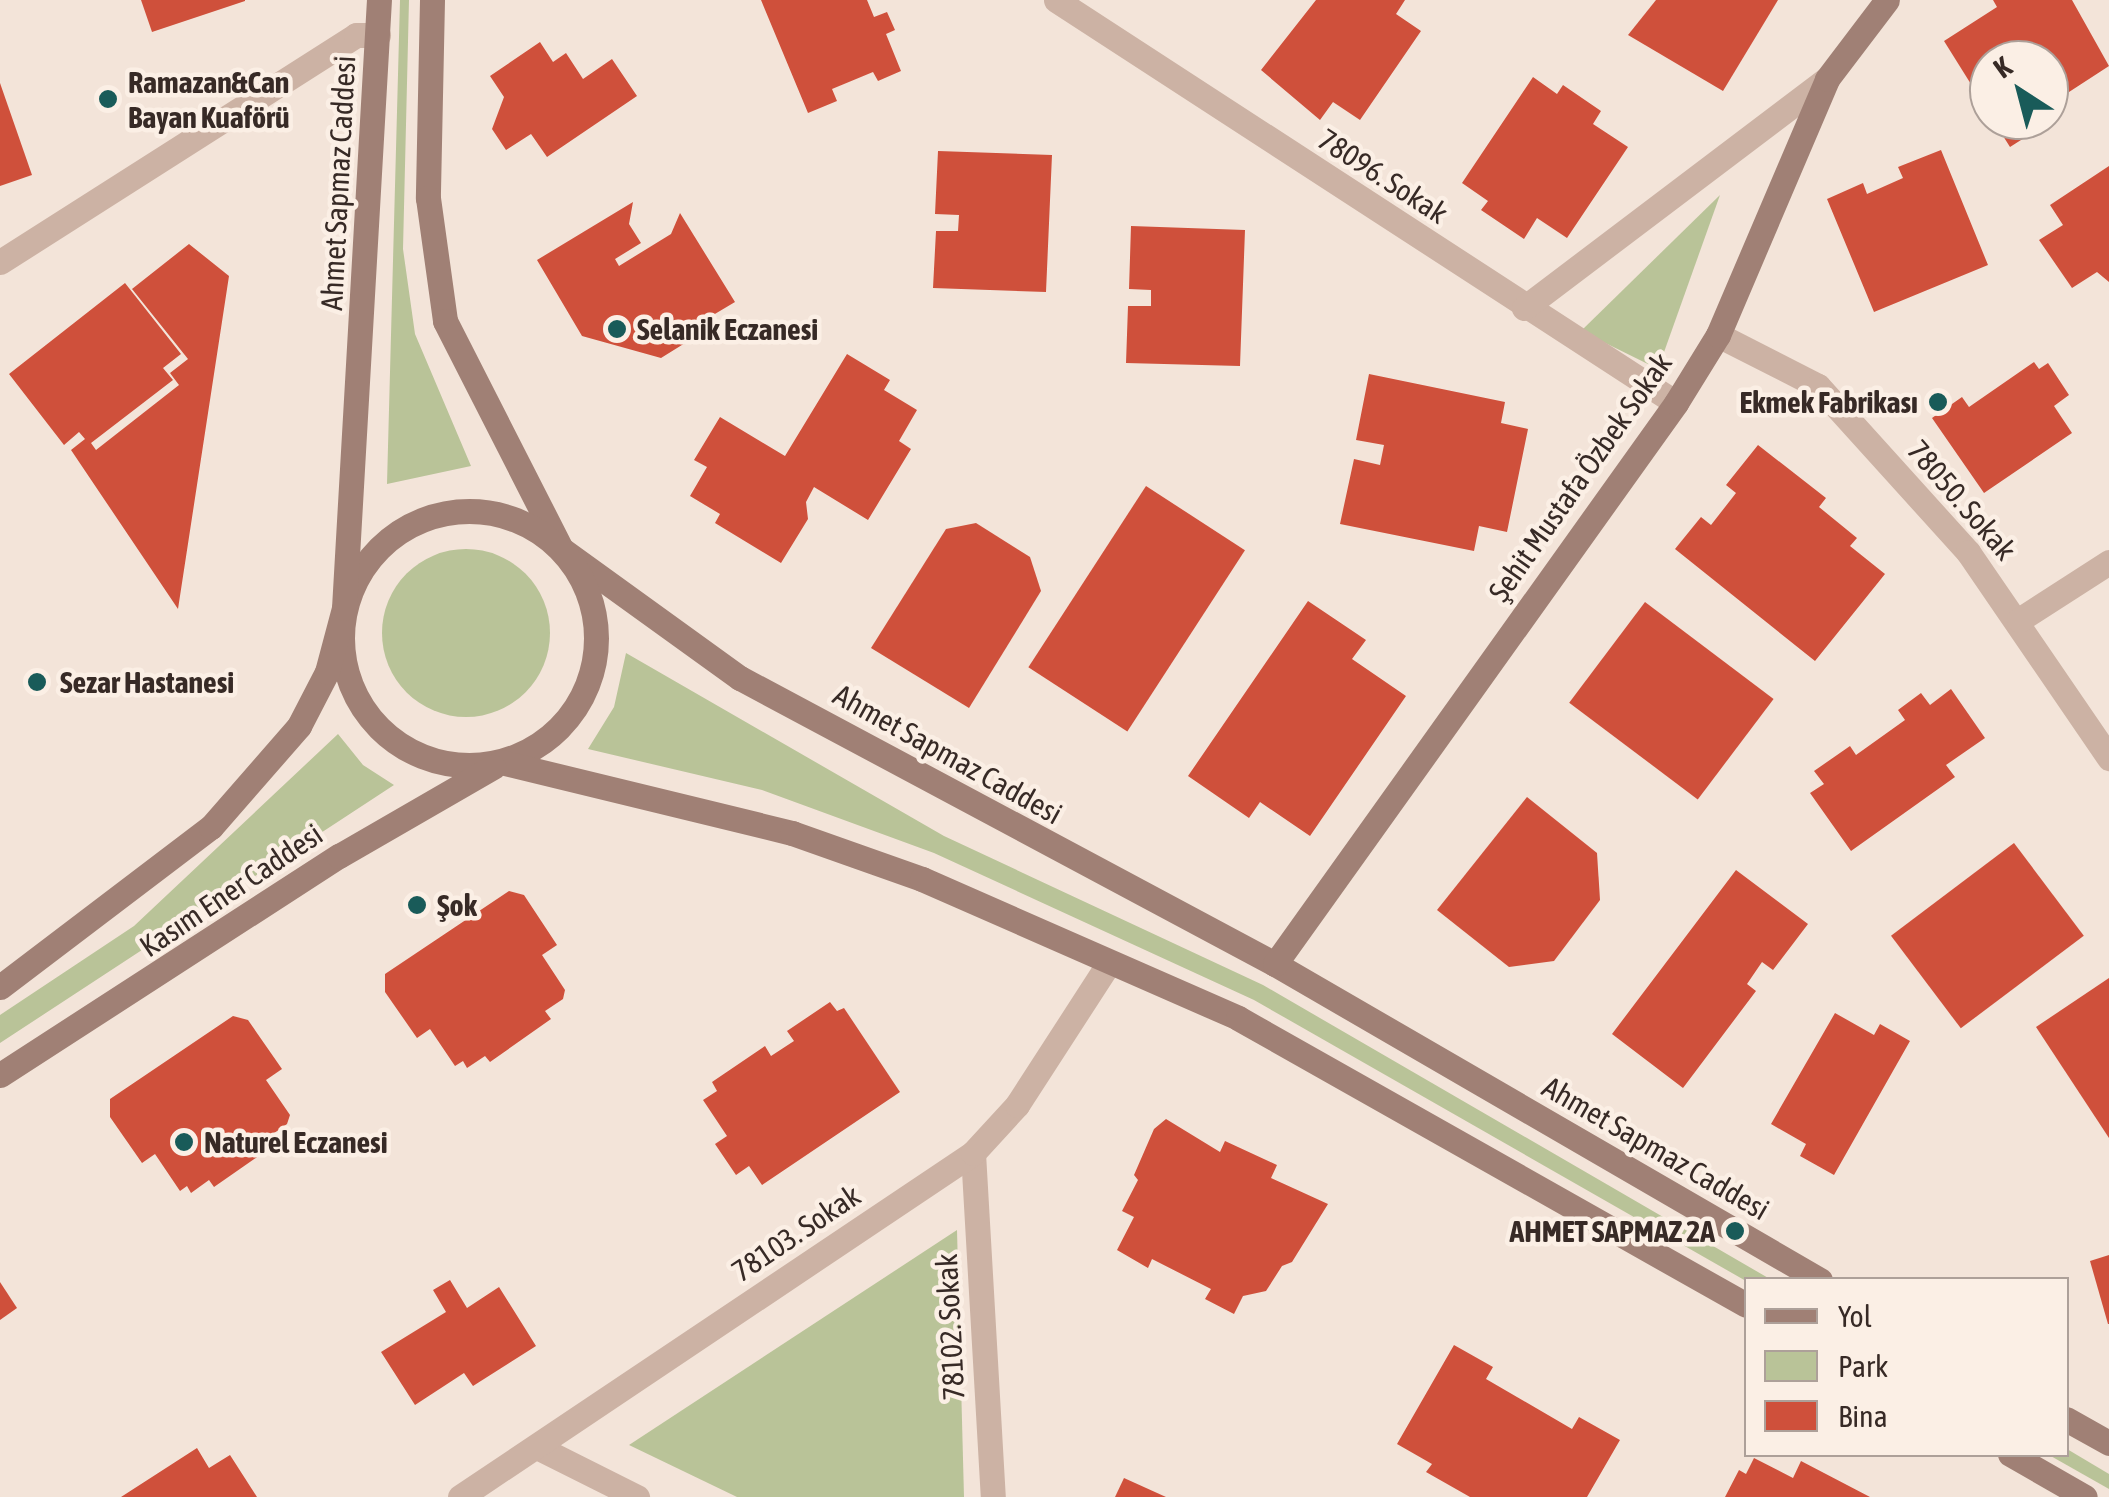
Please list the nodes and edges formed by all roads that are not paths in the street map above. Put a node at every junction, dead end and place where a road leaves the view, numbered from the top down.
1 (379, 0) edge
2 (432, 0) edge
3 (1056, 0) edge
4 (1888, 0) edge
5 (378, 35) junction
6 (1827, 79) junction
7 (0, 262) edge
8 (1524, 308) junction
9 (1718, 335) junction
10 (1676, 403) junction
11 (561, 550) junction
12 (2109, 562) edge
13 (344, 608) junction
14 (2019, 620) junction
15 (2109, 758) edge
16 (502, 762) junction
17 (1109, 963) junction
18 (1275, 964) junction
19 (0, 987) edge
20 (0, 1075) edge
21 (973, 1153) junction
22 (1815, 1277) edge
23 (1744, 1304) edge
24 (2069, 1421) edge
25 (2109, 1443) edge
26 (537, 1446) junction
27 (2015, 1457) edge
28 (460, 1497) edge
29 (637, 1497) edge
30 (992, 1497) edge
31 (2085, 1497) edge

1 - 5 main road, Ahmet Sapmaz Caddesi
2 - 11 main road, Ahmet Sapmaz Caddesi
3 - 8 street, 78096. Sokak
4 - 6 main road, Şehit Mustafa Özbek Sokak
5 - 7 street
5 - 13 main road, Ahmet Sapmaz Caddesi
6 - 8 street
6 - 9 main road, Şehit Mustafa Özbek Sokak
8 - 10 street, 78096. Sokak
9 - 10 main road, Şehit Mustafa Özbek Sokak
9 - 14 street, 78050. Sokak
10 - 18 main road, Şehit Mustafa Özbek Sokak
11 - 13 main road
11 - 16 main road
11 - 18 main road, Ahmet Sapmaz Caddesi
12 - 14 street
13 - 16 main road
13 - 19 main road, Kasım Ener Caddesi
14 - 15 street, 78050. Sokak
16 - 17 main road
16 - 20 main road, Kasım Ener Caddesi
17 - 21 street, 78103. Sokak
17 - 23 main road
18 - 22 main road, Ahmet Sapmaz Caddesi
21 - 26 street, 78103. Sokak
21 - 30 street, 78102. Sokak
24 - 25 main road
26 - 28 street, 78103. Sokak
26 - 29 street
27 - 31 main road

